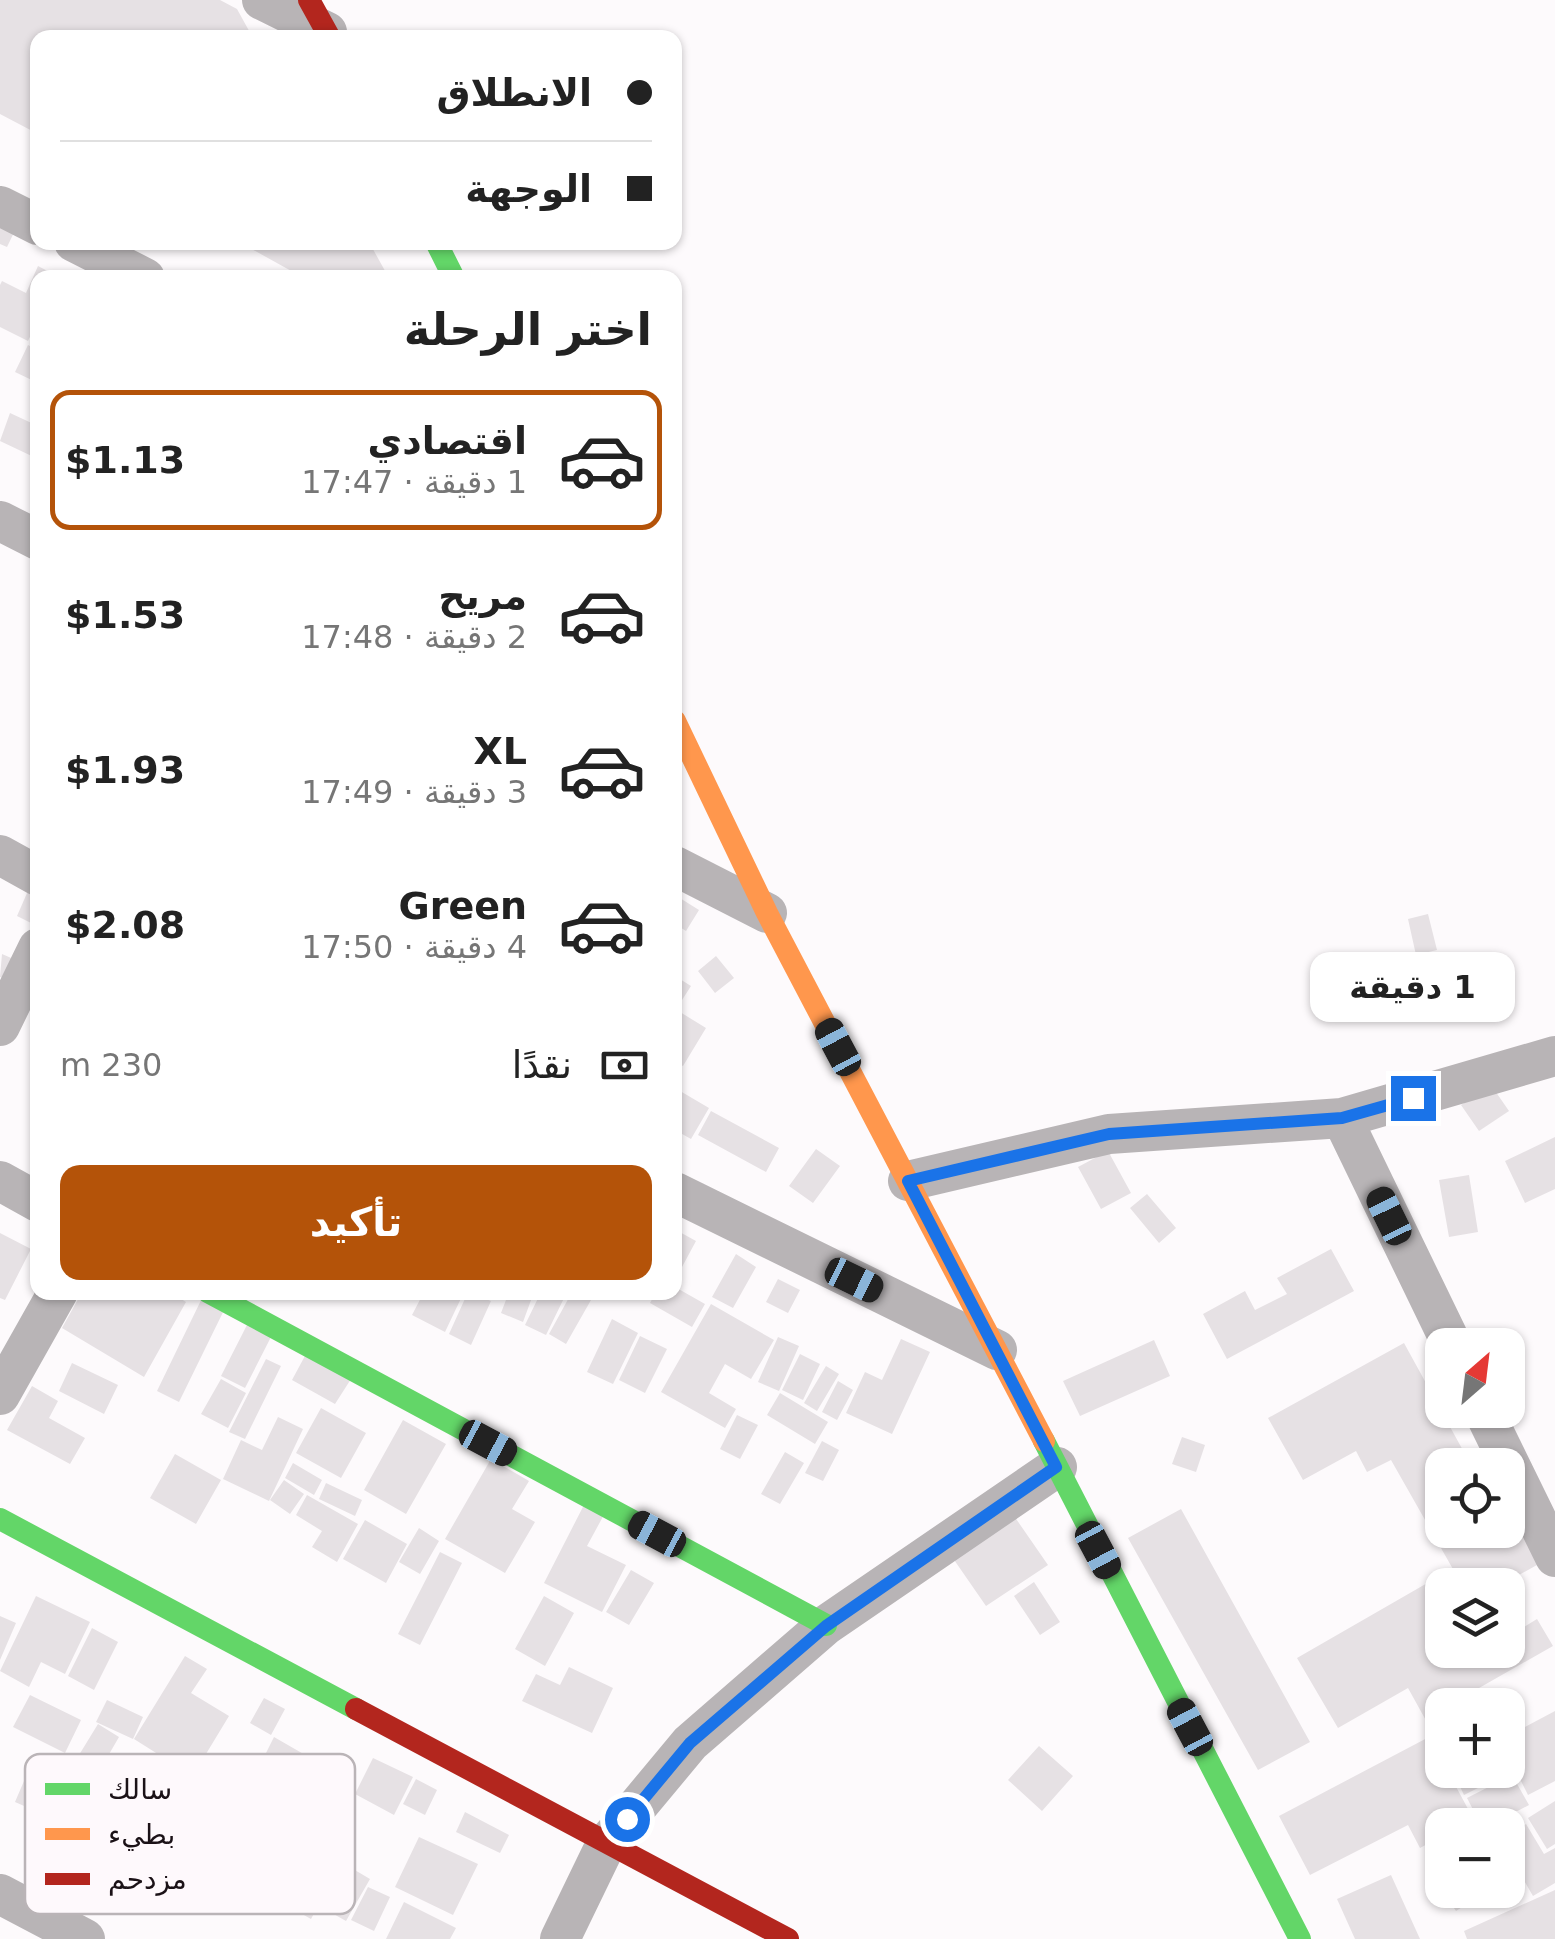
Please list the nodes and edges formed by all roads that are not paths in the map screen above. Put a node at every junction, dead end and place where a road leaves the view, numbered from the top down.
1 (262, 0) edge
2 (322, 23) edge
3 (0, 206) edge
4 (30, 221) edge
5 (90, 250) edge
6 (129, 270) edge
7 (0, 520) edge
8 (30, 536) edge
9 (682, 736) edge
10 (0, 855) edge
11 (682, 870) edge
12 (30, 872) edge
13 (767, 913) junction
14 (30, 964) edge
15 (0, 1026) edge
16 (1555, 1056) edge
17 (1342, 1118) junction
18 (908, 1181) junction
19 (0, 1182) edge
20 (682, 1195) edge
21 (30, 1198) edge
22 (53, 1300) edge
23 (226, 1300) edge
24 (1444, 1328) edge
25 (997, 1350) junction
26 (0, 1395) edge
27 (1493, 1428) edge
28 (1056, 1467) junction
29 (0, 1520) edge
30 (1555, 1557) edge
31 (826, 1626) junction
32 (606, 1844) junction
33 (0, 1894) edge
34 (25, 1907) edge
35 (38, 1914) edge
36 (85, 1939) edge
37 (560, 1939) edge
38 (788, 1939) edge
39 (1300, 1939) edge

1 - 2 street
3 - 4 street
5 - 6 street
7 - 8 street
9 - 13 street
10 - 12 street
11 - 13 street
13 - 18 street
14 - 15 street
16 - 17 street
17 - 18 street
17 - 24 street
18 - 25 street
19 - 21 street
20 - 25 street
22 - 26 street
23 - 31 street
25 - 28 street
27 - 30 street
28 - 31 street
28 - 39 street
29 - 32 street
31 - 32 street
32 - 37 street
32 - 38 street
33 - 34 street
35 - 36 street

